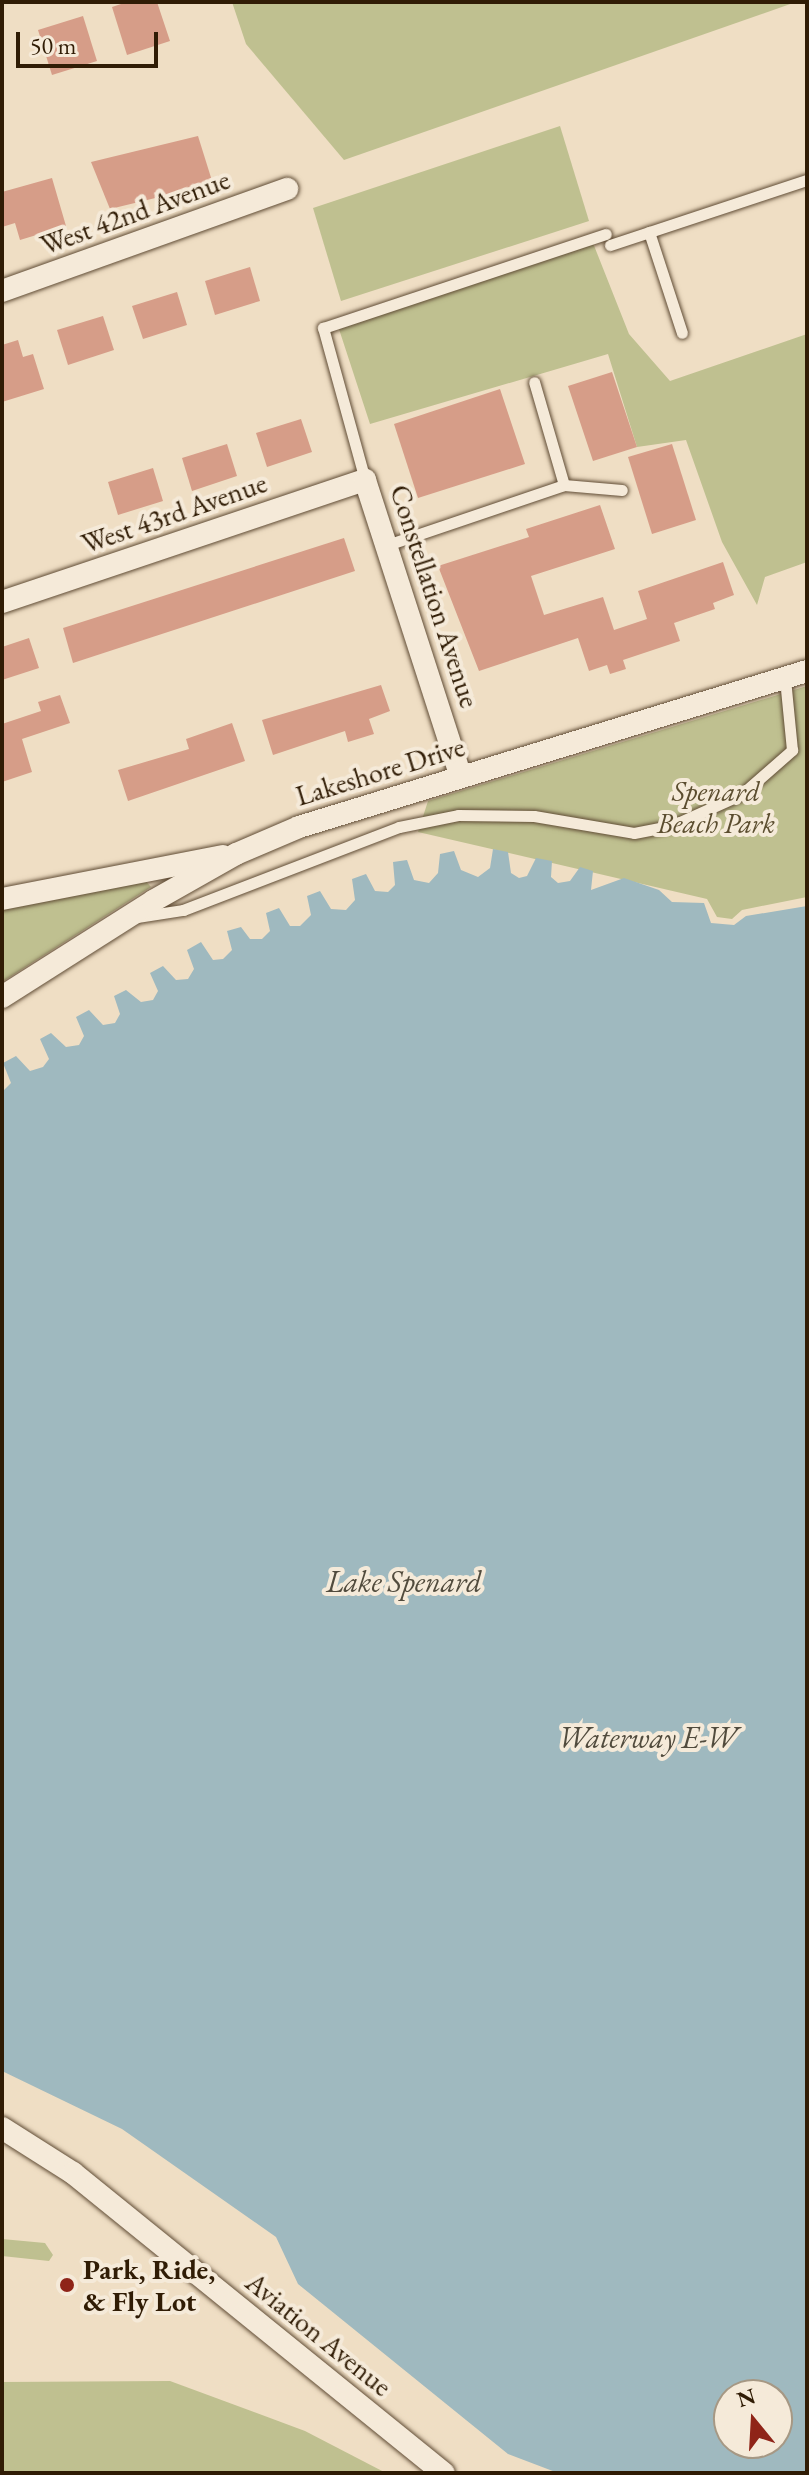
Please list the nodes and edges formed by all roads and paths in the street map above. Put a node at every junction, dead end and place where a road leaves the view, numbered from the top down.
1 (807, 180) edge
2 (287, 189) dead end
3 (649, 232) junction
4 (2, 291) edge
5 (682, 333) dead end
6 (534, 382) dead end
7 (365, 480) junction
8 (564, 485) junction
9 (622, 490) dead end
10 (387, 545) junction
11 (2, 602) edge
12 (807, 671) edge
13 (785, 678) junction
14 (461, 777) junction
15 (236, 854) junction
16 (2, 899) edge
17 (120, 920) junction
18 (2, 997) edge
19 (2, 2128) edge
20 (444, 2473) edge

1 - 3 lane
2 - 4 street, West 42nd Avenue
3 - 5 lane
3 - 7 lane
6 - 8 lane
7 - 10 street, Constellation Avenue
7 - 11 street, West 43rd Avenue
8 - 9 lane
8 - 10 lane
10 - 14 street, Constellation Avenue
12 - 13 street, Lakeshore Drive
13 - 14 street, Lakeshore Drive
13 - 17 lane
14 - 15 street, Lakeshore Drive
15 - 16 street
15 - 17 street, Lakeshore Drive
17 - 18 street, Lakeshore Drive
19 - 20 street, Aviation Avenue

